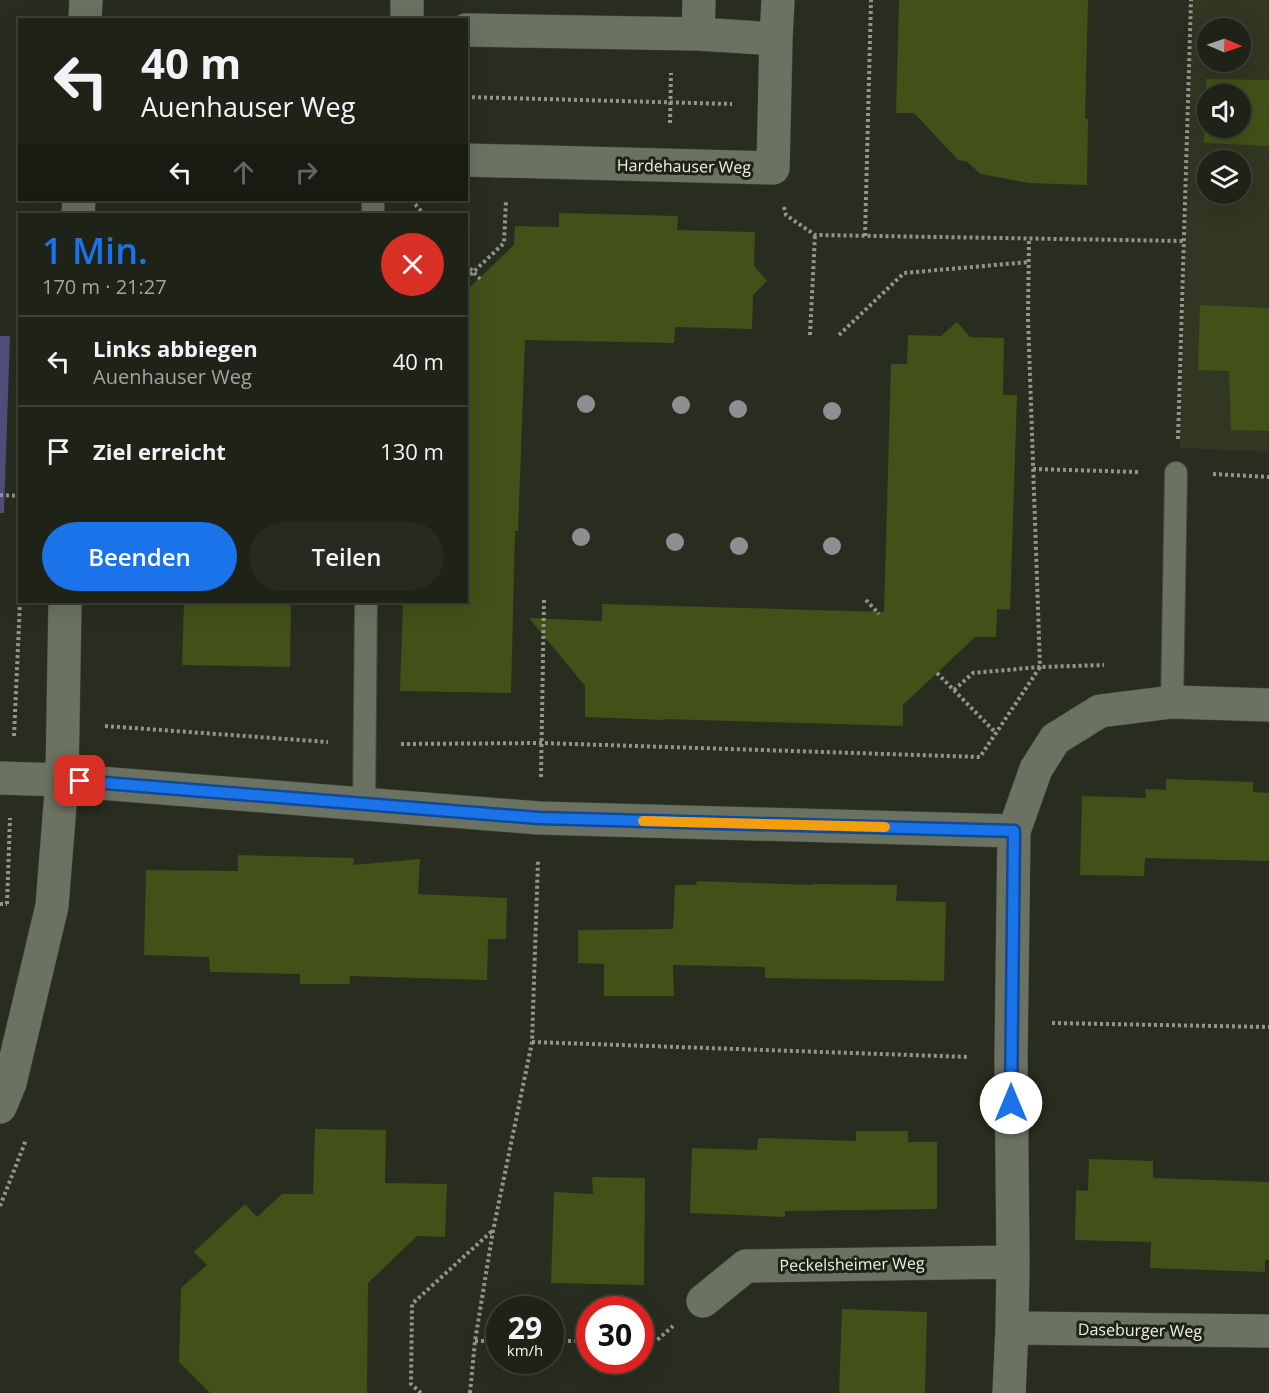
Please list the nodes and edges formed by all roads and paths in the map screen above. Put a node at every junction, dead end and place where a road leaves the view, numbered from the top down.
1 (86, 0) edge
2 (407, 0) edge
3 (699, 0) edge
4 (777, 0) edge
5 (871, 0) edge
6 (1191, 0) edge
7 (85, 18) edge
8 (407, 18) edge
9 (468, 30) edge
10 (684, 34) junction
11 (776, 39) junction
12 (468, 97) edge
13 (670, 102) junction
14 (775, 105) junction
15 (468, 160) edge
16 (670, 166) junction
17 (773, 168) junction
18 (412, 201) edge
19 (423, 213) edge
20 (505, 230) dead end
21 (815, 235) junction
22 (865, 236) junction
23 (1029, 238) junction
24 (1184, 241) junction
25 (1029, 262) junction
26 (468, 266) edge
27 (474, 273) junction
28 (468, 278) edge
29 (480, 279) dead end
30 (810, 335) dead end
31 (839, 335) dead end
32 (1033, 469) junction
33 (1176, 472) junction
34 (1269, 477) edge
35 (0, 495) edge
36 (18, 496) edge
37 (544, 598) dead end
38 (866, 600) dead end
39 (65, 603) edge
40 (366, 603) edge
41 (879, 614) dead end
42 (1173, 666) junction
43 (1040, 667) junction
44 (937, 673) dead end
45 (954, 690) junction
46 (1172, 702) junction
47 (1269, 705) edge
48 (62, 724) junction
49 (996, 733) junction
50 (542, 742) junction
51 (364, 744) junction
52 (0, 778) edge
53 (62, 780) junction
54 (364, 805) junction
55 (539, 818) junction
56 (1014, 831) junction
57 (0, 904) edge
58 (7, 904) dead end
59 (1012, 1022) junction
60 (1269, 1027) edge
61 (532, 1042) junction
62 (1011, 1058) junction
63 (0, 1107) edge
64 (493, 1231) junction
65 (1013, 1262) junction
66 (704, 1301) dead end
67 (1012, 1328) junction
68 (1269, 1331) edge
69 (474, 1341) junction
70 (486, 1341) edge
71 (421, 1393) edge
72 (470, 1393) edge
73 (1009, 1393) edge

1 - 7 street
2 - 8 street
3 - 10 street
4 - 11 street, Hardehauser Weg
5 - 22 path
6 - 24 path
9 - 10 street
10 - 11 street
10 - 13 path
11 - 14 street, Hardehauser Weg
12 - 13 path
13 - 14 path
13 - 16 path
14 - 17 street, Hardehauser Weg
15 - 16 street, Hardehauser Weg
16 - 17 street, Hardehauser Weg
17 - 21 path
18 - 19 path
20 - 27 path
21 - 22 path
21 - 30 path
22 - 23 path
23 - 24 path
23 - 25 path
24 - 33 path
25 - 31 path
25 - 32 path
26 - 27 path
27 - 28 path
27 - 29 path
32 - 33 path
32 - 43 path
33 - 34 path
33 - 42 lane
35 - 36 path
37 - 50 path
38 - 41 path
39 - 48 street
40 - 51 lane
42 - 43 path
42 - 46 lane
43 - 45 path
43 - 49 path
44 - 45 path
45 - 49 path
46 - 47 street
46 - 56 street
48 - 51 path
48 - 53 street
49 - 50 path
50 - 51 path
50 - 55 path
51 - 54 lane
52 - 53 street
53 - 54 street
53 - 63 street
54 - 55 street
55 - 56 street
55 - 61 path
56 - 59 street
57 - 58 path
59 - 60 path
59 - 62 street
61 - 62 path
61 - 64 path
62 - 65 street
64 - 69 path
64 - 71 path
65 - 66 street, Peckelsheimer Weg
65 - 67 street
67 - 68 street, Daseburger Weg
67 - 73 street
69 - 70 path
69 - 72 path

